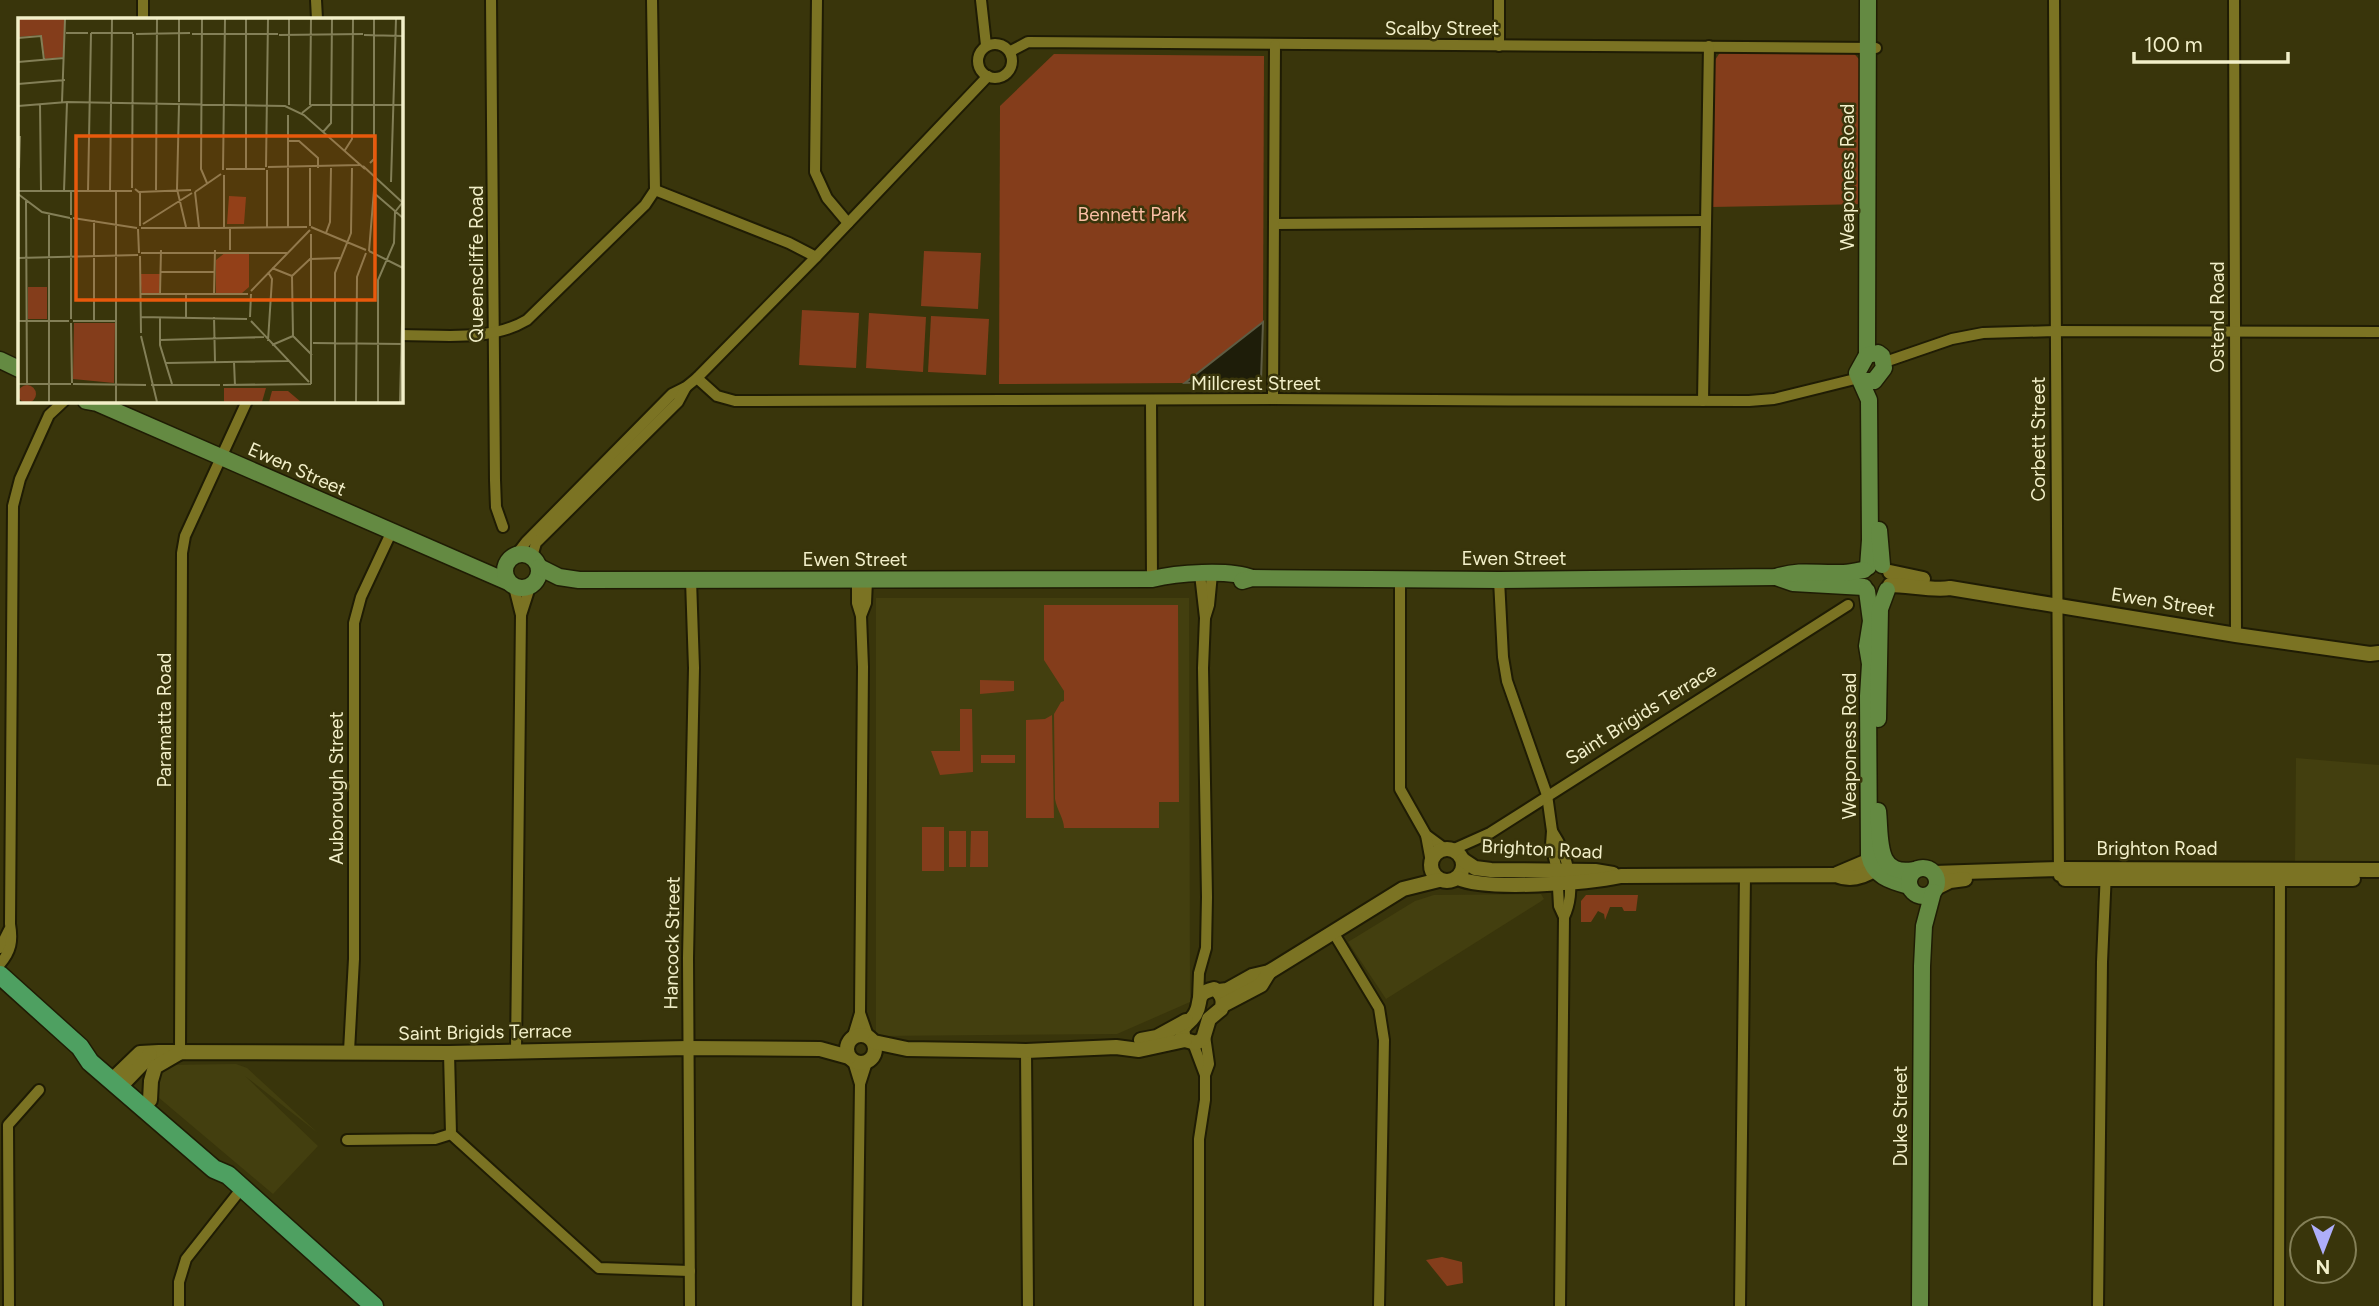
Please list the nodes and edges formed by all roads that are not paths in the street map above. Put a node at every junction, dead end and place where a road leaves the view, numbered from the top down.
1 (143, 0) edge
2 (316, 0) edge
3 (491, 0) edge
4 (652, 0) edge
5 (817, 0) edge
6 (981, 0) edge
7 (1499, 0) edge
8 (1868, 0) edge
9 (1876, 0) edge
10 (2054, 0) edge
11 (2234, 0) edge
12 (143, 18) edge
13 (317, 18) edge
14 (986, 45) junction
15 (1275, 45) junction
16 (1499, 46) junction
17 (1709, 46) junction
18 (1872, 48) junction
19 (1011, 51) junction
20 (988, 76) junction
21 (654, 190) junction
22 (1704, 222) junction
23 (848, 223) junction
24 (1275, 224) junction
25 (816, 257) junction
26 (2055, 331) junction
27 (2235, 331) junction
28 (2379, 332) edge
29 (493, 334) junction
30 (402, 335) edge
31 (0, 360) edge
32 (1869, 368) junction
33 (18, 369) edge
34 (697, 377) junction
35 (1273, 400) junction
36 (1151, 401) junction
37 (1703, 401) junction
38 (48, 402) edge
39 (63, 402) edge
40 (92, 402) edge
41 (247, 402) edge
42 (49, 415) junction
43 (221, 458) junction
44 (503, 527) dead end
45 (391, 533) junction
46 (522, 573) junction
47 (1401, 578) junction
48 (1876, 578) junction
49 (1152, 579) junction
50 (1206, 579) junction
51 (691, 580) junction
52 (862, 580) junction
53 (1499, 580) junction
54 (1848, 605) dead end
55 (2057, 606) junction
56 (2236, 635) junction
57 (2376, 655) edge
58 (1547, 795) junction
59 (1426, 835) junction
60 (1448, 849) junction
61 (5, 850) edge
62 (1463, 860) junction
63 (1431, 863) junction
64 (1876, 863) junction
65 (1914, 870) junction
66 (2379, 870) edge
67 (2059, 874) junction
68 (2106, 874) junction
69 (2280, 874) junction
70 (1745, 875) junction
71 (1563, 876) junction
72 (1458, 878) junction
73 (2379, 879) edge
74 (1439, 880) junction
75 (1935, 884) junction
76 (1403, 889) junction
77 (1912, 890) junction
78 (10, 924) junction
79 (1924, 926) junction
80 (1334, 932) junction
81 (0, 948) edge
82 (0, 964) edge
83 (1203, 964) junction
84 (0, 975) edge
85 (1218, 995) junction
86 (1198, 999) junction
87 (1186, 1021) junction
88 (1194, 1040) junction
89 (1116, 1047) junction
90 (688, 1048) junction
91 (861, 1049) junction
92 (349, 1051) junction
93 (516, 1051) junction
94 (1026, 1051) junction
95 (180, 1052) junction
96 (449, 1053) junction
97 (119, 1080) junction
98 (39, 1090) dead end
99 (150, 1100) junction
100 (451, 1134) junction
101 (347, 1140) dead end
102 (228, 1175) junction
103 (242, 1188) junction
104 (690, 1271) junction
105 (9, 1306) edge
106 (178, 1306) edge
107 (374, 1306) edge
108 (690, 1306) edge
109 (857, 1306) edge
110 (1028, 1306) edge
111 (1199, 1306) edge
112 (1379, 1306) edge
113 (1560, 1306) edge
114 (1740, 1306) edge
115 (1920, 1306) edge
116 (2098, 1306) edge
117 (2279, 1306) edge

1 - 12 street
2 - 13 street
3 - 29 street, Queenscliffe Road
4 - 21 street
5 - 23 street
6 - 14 street
7 - 16 street
8 - 18 main road, Weaponess Road
9 - 18 main road, Weaponess Road
10 - 26 street, Corbett Street
11 - 27 street, Ostend Road
14 - 19 street, Scalby Street
14 - 20 street
15 - 16 street, Scalby Street
15 - 19 street, Scalby Street
15 - 24 street
16 - 17 street, Scalby Street
17 - 18 street, Scalby Street
17 - 22 street
18 - 32 main road, Weaponess Road
19 - 20 street
20 - 23 street
21 - 25 street
21 - 29 street
22 - 24 street
22 - 37 street
23 - 25 street
24 - 35 street
25 - 34 street
26 - 27 street, Millcrest Street
26 - 32 street, Millcrest Street
26 - 55 street, Corbett Street
27 - 28 street, Millcrest Street
27 - 56 street, Ostend Road
29 - 30 street
29 - 44 street, Queenscliffe Road
31 - 33 main road
32 - 37 street, Millcrest Street
32 - 48 main road, Weaponess Road
34 - 36 street, Millcrest Street
34 - 46 street
35 - 36 street, Millcrest Street
35 - 37 street, Millcrest Street
36 - 49 street
38 - 42 street
39 - 42 street
40 - 43 main road, Ewen Street
41 - 43 street, Paramatta Road
42 - 61 street
43 - 45 main road, Ewen Street
43 - 95 street, Paramatta Road
45 - 46 main road, Ewen Street
45 - 92 street, Auborough Street
46 - 51 main road, Ewen Street
46 - 93 street
47 - 50 main road, Ewen Street
47 - 53 main road, Ewen Street
47 - 59 street
48 - 53 main road, Ewen Street
48 - 55 street, Ewen Street
48 - 64 main road, Weaponess Road
49 - 50 main road, Ewen Street
49 - 52 main road, Ewen Street
50 - 83 street
51 - 52 main road, Ewen Street
51 - 90 street, Hancock Street
52 - 91 street
53 - 58 street
54 - 58 street, Saint Brigids Terrace
55 - 56 street, Ewen Street
55 - 67 street, Corbett Street
56 - 57 street, Ewen Street
58 - 60 street, Saint Brigids Terrace
58 - 71 street
59 - 60 street
59 - 63 street
60 - 62 street
60 - 63 street
61 - 78 street
62 - 71 street, Brighton Road
62 - 72 street
63 - 74 street
63 - 76 street
64 - 65 main road
64 - 70 street, Brighton Road
64 - 77 main road
65 - 75 main road
65 - 77 main road
66 - 69 street, Brighton Road
67 - 68 street, Brighton Road
67 - 75 street, Brighton Road
68 - 69 street, Brighton Road
68 - 116 street
69 - 73 street, Brighton Road
69 - 117 street
70 - 71 street, Brighton Road
70 - 114 street
71 - 72 street, Brighton Road
71 - 113 street
72 - 74 street
74 - 76 street
75 - 77 main road
75 - 79 main road, Duke Street
76 - 80 street
77 - 79 main road, Duke Street
78 - 81 street
78 - 82 street
79 - 115 main road, Duke Street
80 - 85 street
80 - 112 street
83 - 85 street
83 - 86 street
84 - 97 main road
85 - 86 street
85 - 88 street
86 - 87 street
87 - 88 street
87 - 89 street, Saint Brigids Terrace
88 - 89 street, Saint Brigids Terrace
88 - 111 street
89 - 94 street, Saint Brigids Terrace
90 - 91 street, Saint Brigids Terrace
90 - 93 street, Saint Brigids Terrace
90 - 104 street, Hancock Street
91 - 94 street, Saint Brigids Terrace
91 - 109 street
92 - 95 street, Saint Brigids Terrace
92 - 96 street, Saint Brigids Terrace
93 - 96 street, Saint Brigids Terrace
94 - 110 street
95 - 97 street, Saint Brigids Terrace
95 - 99 street
96 - 100 street
97 - 99 main road
97 - 102 main road
98 - 105 street
99 - 102 main road
100 - 101 street
100 - 104 street
102 - 103 main road
103 - 106 street
103 - 107 main road
104 - 108 street, Hancock Street

